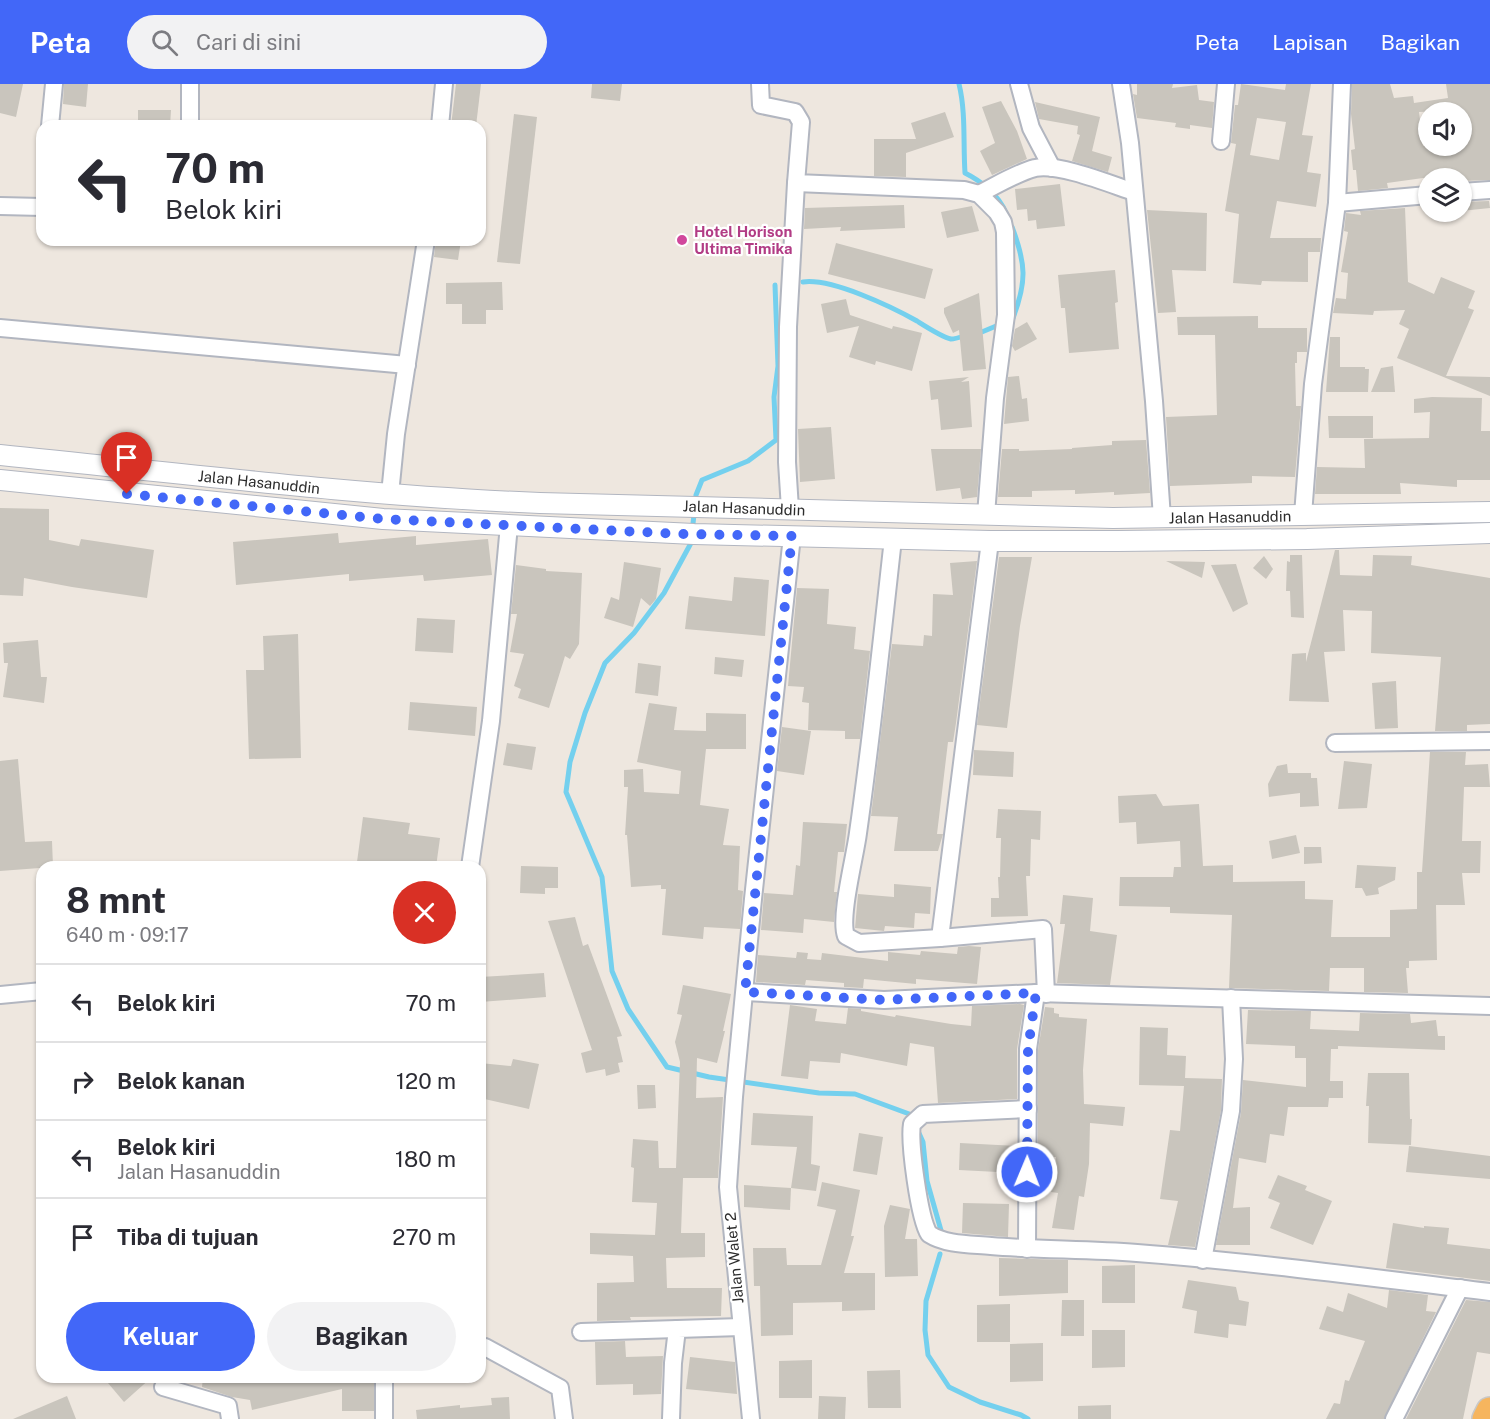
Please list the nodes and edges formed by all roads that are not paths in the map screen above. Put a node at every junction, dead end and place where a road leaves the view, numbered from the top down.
1 (54, 84) edge
2 (190, 84) edge
3 (444, 84) edge
4 (760, 84) edge
5 (1018, 84) edge
6 (1121, 84) edge
7 (1227, 84) edge
8 (1342, 84) edge
9 (51, 120) edge
10 (190, 120) edge
11 (441, 120) edge
12 (1221, 141) dead end
13 (1052, 168) junction
14 (796, 183) junction
15 (1490, 190) edge
16 (1472, 191) edge
17 (1134, 192) junction
18 (980, 194) junction
19 (1418, 196) edge
20 (1337, 203) junction
21 (0, 206) edge
22 (36, 207) edge
23 (425, 246) edge
24 (0, 328) edge
25 (406, 365) junction
26 (0, 455) edge
27 (0, 480) edge
28 (390, 494) junction
29 (790, 509) junction
30 (1490, 512) edge
31 (986, 515) junction
32 (1303, 515) junction
33 (1162, 518) junction
34 (509, 525) junction
35 (1490, 533) edge
36 (792, 536) junction
37 (893, 539) junction
38 (990, 541) junction
39 (1490, 741) edge
40 (1335, 743) dead end
41 (471, 861) edge
42 (940, 938) junction
43 (36, 992) edge
44 (745, 992) junction
45 (1041, 994) junction
46 (0, 995) edge
47 (1231, 998) junction
48 (1490, 1006) edge
49 (1028, 1109) junction
50 (1027, 1249) junction
51 (1203, 1260) junction
52 (1460, 1288) junction
53 (1490, 1292) edge
54 (741, 1327) junction
55 (677, 1329) junction
56 (581, 1332) dead end
57 (486, 1348) edge
58 (384, 1383) edge
59 (164, 1387) dead end
60 (1490, 1411) edge
61 (230, 1419) edge
62 (384, 1419) edge
63 (564, 1419) edge
64 (670, 1419) edge
65 (751, 1419) edge
66 (1394, 1419) edge
67 (1486, 1419) edge

1 - 9 street
2 - 10 street
3 - 11 street
4 - 14 street
5 - 13 street
6 - 17 street
7 - 12 street
8 - 20 street
13 - 17 street
13 - 18 street
14 - 18 street
14 - 29 street
15 - 16 street
17 - 33 street
18 - 31 street
19 - 20 street
20 - 32 street
21 - 22 street
23 - 25 street
24 - 25 street
25 - 28 street
26 - 28 street, Jalan Hasanuddin
27 - 34 street, Jalan Hasanuddin
28 - 29 street, Jalan Hasanuddin
29 - 31 street, Jalan Hasanuddin
30 - 32 street, Jalan Hasanuddin
31 - 33 street, Jalan Hasanuddin
32 - 33 street, Jalan Hasanuddin
34 - 36 street, Jalan Hasanuddin
34 - 41 street
35 - 38 street, Jalan Hasanuddin
36 - 37 street, Jalan Hasanuddin
36 - 44 street, Jalan Walet 2
37 - 38 street, Jalan Hasanuddin
37 - 42 street
38 - 42 street
39 - 40 street
42 - 45 street
43 - 46 street
44 - 45 street
44 - 54 street, Jalan Walet 2
45 - 47 street
45 - 49 street
47 - 48 street
47 - 51 street
49 - 50 street
49 - 50 street
50 - 51 street
51 - 52 street
52 - 53 street
52 - 66 street
54 - 55 street
54 - 65 street, Jalan Walet 2
55 - 56 street
55 - 64 street
57 - 63 street
58 - 62 street
59 - 61 street
60 - 67 highway

